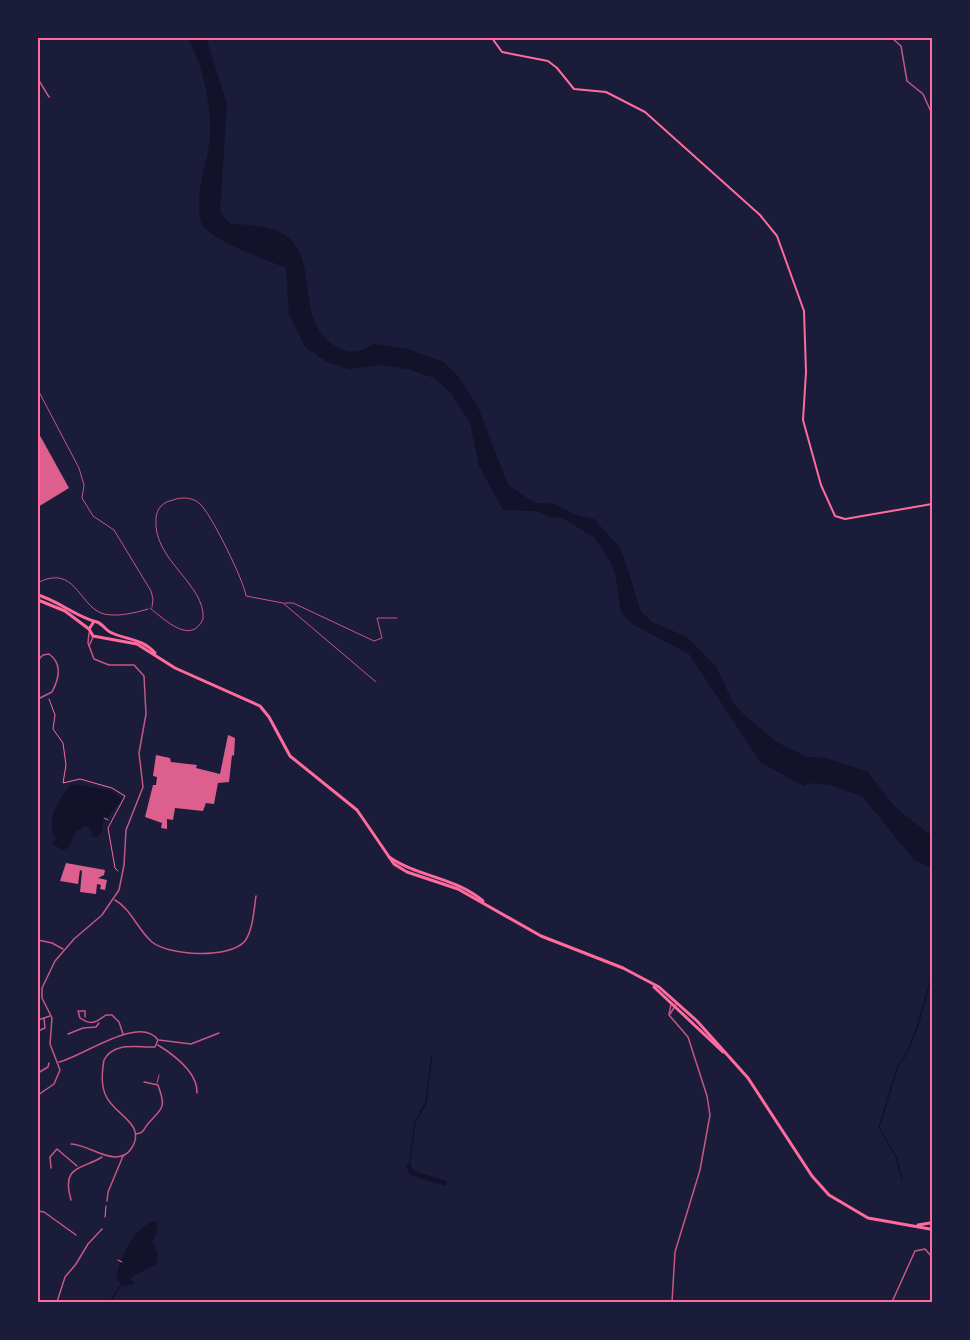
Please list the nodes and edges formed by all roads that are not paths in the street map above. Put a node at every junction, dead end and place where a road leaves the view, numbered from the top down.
1 (492, 38) edge
2 (892, 38) edge
3 (38, 79) edge
4 (49, 97) dead end
5 (933, 114) edge
6 (38, 390) edge
7 (933, 504) edge
8 (39, 582) dead end
9 (38, 598) edge
10 (283, 603) junction
11 (150, 608) junction
12 (397, 618) dead end
13 (93, 623) junction
14 (103, 627) junction
15 (89, 631) junction
16 (96, 636) junction
17 (89, 647) junction
18 (157, 655) junction
19 (38, 660) edge
20 (376, 682) dead end
21 (38, 699) edge
22 (256, 896) dead end
23 (114, 899) junction
24 (38, 940) edge
25 (64, 950) junction
26 (676, 1003) junction
27 (51, 1016) junction
28 (85, 1017) dead end
29 (44, 1018) junction
30 (38, 1020) edge
31 (99, 1022) junction
32 (38, 1031) edge
33 (219, 1033) dead end
34 (68, 1034) dead end
35 (123, 1035) junction
36 (158, 1040) junction
37 (158, 1044) junction
38 (49, 1063) dead end
39 (59, 1063) junction
40 (38, 1073) edge
41 (159, 1076) dead end
42 (144, 1082) dead end
43 (157, 1084) junction
44 (197, 1093) dead end
45 (38, 1094) edge
46 (135, 1134) junction
47 (71, 1144) dead end
48 (123, 1155) junction
49 (103, 1156) junction
50 (77, 1167) junction
51 (51, 1168) dead end
52 (70, 1200) dead end
53 (106, 1202) road end
54 (38, 1211) edge
55 (931, 1222) edge
56 (914, 1225) junction
57 (102, 1228) dead end
58 (931, 1231) edge
59 (76, 1234) dead end
60 (933, 1257) edge
61 (57, 1302) edge
62 (672, 1302) edge
63 (892, 1302) edge

1 - 7 main road
2 - 5 street
3 - 4 street
6 - 11 lane
8 - 11 lane
9 - 13 main road
9 - 15 main road
10 - 11 lane
10 - 12 lane
10 - 20 lane
13 - 14 main road
13 - 15 main road
14 - 16 main road
14 - 18 main road
15 - 16 main road
15 - 17 street
16 - 17 street
16 - 18 main road
17 - 23 street
18 - 26 main road
19 - 21 street
22 - 23 street
23 - 25 street
24 - 25 street
25 - 27 street
26 - 56 main road
26 - 62 street
27 - 29 street
27 - 39 street
28 - 31 street
29 - 30 street
29 - 32 street
31 - 34 street
31 - 35 street
33 - 36 street
35 - 36 street
35 - 39 street
36 - 37 street
37 - 44 street
37 - 46 street
38 - 40 street
39 - 45 street
41 - 43 lane
42 - 43 street
43 - 46 street
46 - 48 street
47 - 49 street
48 - 49 street
48 - 53 street
49 - 50 street
50 - 51 street
50 - 52 street
54 - 59 street
55 - 56 main road
55 - 58 main road
56 - 58 main road
57 - 61 street
60 - 63 street

